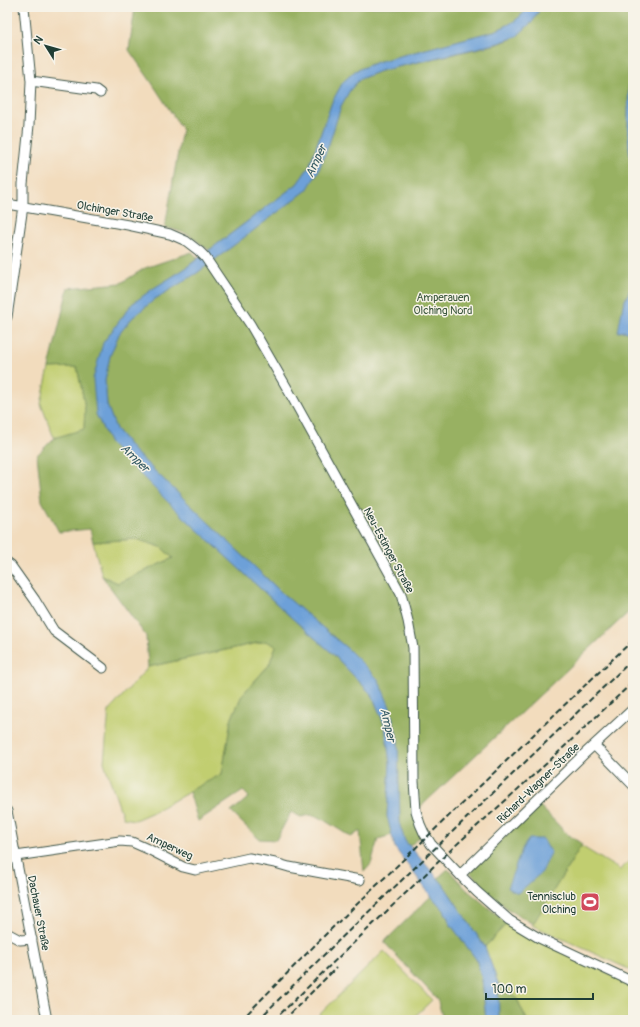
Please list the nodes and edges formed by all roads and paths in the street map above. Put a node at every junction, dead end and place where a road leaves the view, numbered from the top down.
1 (24, 7) edge
2 (30, 81) junction
3 (100, 94) dead end
4 (7, 204) edge
5 (23, 206) junction
6 (199, 251) joint
7 (7, 317) edge
8 (7, 564) edge
9 (103, 668) dead end
10 (633, 709) edge
11 (594, 745) junction
12 (633, 784) edge
13 (7, 811) edge
14 (16, 856) junction
15 (460, 875) junction
16 (360, 880) dead end
17 (7, 933) edge
18 (32, 939) junction
19 (633, 982) edge
20 (34, 1020) edge
21 (47, 1020) edge

1 - 2 street
2 - 3 street
2 - 5 street
4 - 5 street, Olchinger Straße
5 - 6 street, Olchinger Straße
5 - 7 street
6 - 15 street, Neu-Estinger Straße
8 - 9 street
10 - 11 street, Richard-Wagner-Straße
11 - 12 street
11 - 15 street, Richard-Wagner-Straße
13 - 14 street, Dachauer Straße
14 - 16 street, Amperweg
14 - 18 street, Dachauer Straße
15 - 19 street, Neu-Estinger Straße
17 - 18 street
18 - 21 street, Dachauer Straße
20 - 21 street

